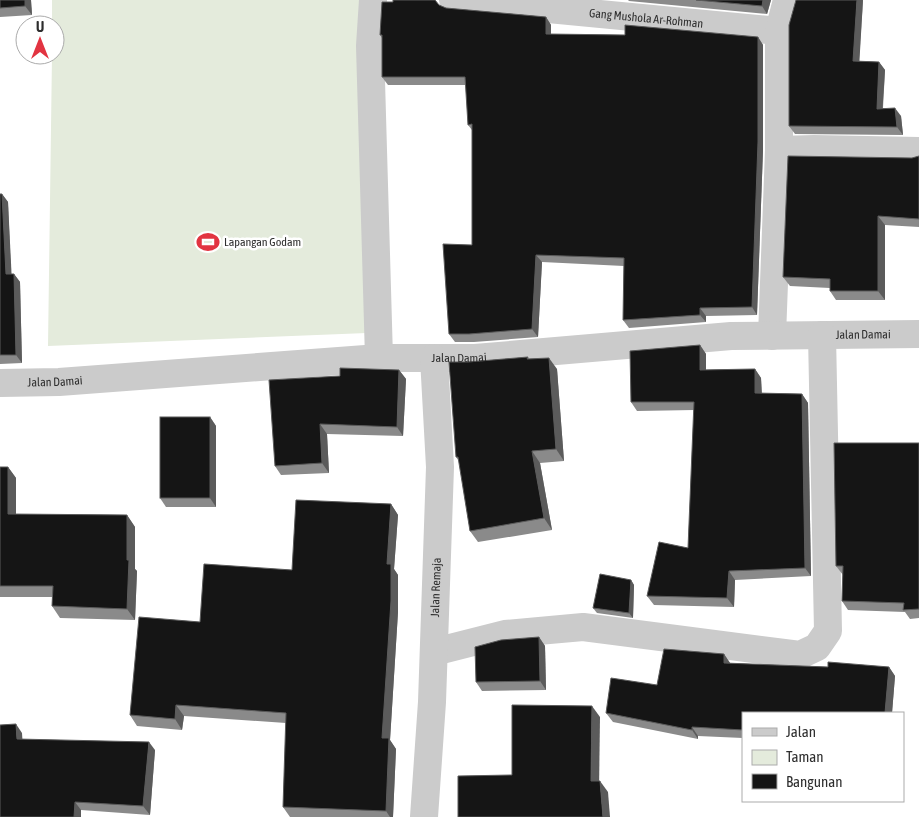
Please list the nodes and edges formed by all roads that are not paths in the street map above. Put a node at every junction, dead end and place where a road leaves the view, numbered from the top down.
1 (374, 0) edge
2 (453, 0) edge
3 (787, 0) edge
4 (779, 31) junction
5 (779, 150) junction
6 (919, 151) edge
7 (919, 334) edge
8 (822, 335) junction
9 (772, 336) junction
10 (379, 358) junction
11 (434, 358) junction
12 (0, 383) edge
13 (434, 652) junction
14 (424, 817) edge

1 - 10 street
2 - 4 street, Gang Mushola Ar-Rohman
3 - 4 street
4 - 5 street
5 - 6 street
5 - 9 street
7 - 8 street, Jalan Damai
8 - 9 street, Jalan Damai
8 - 13 street
9 - 11 street, Jalan Damai
10 - 11 street, Jalan Damai
10 - 12 street, Jalan Damai
11 - 13 street, Jalan Remaja
13 - 14 street, Jalan Remaja

